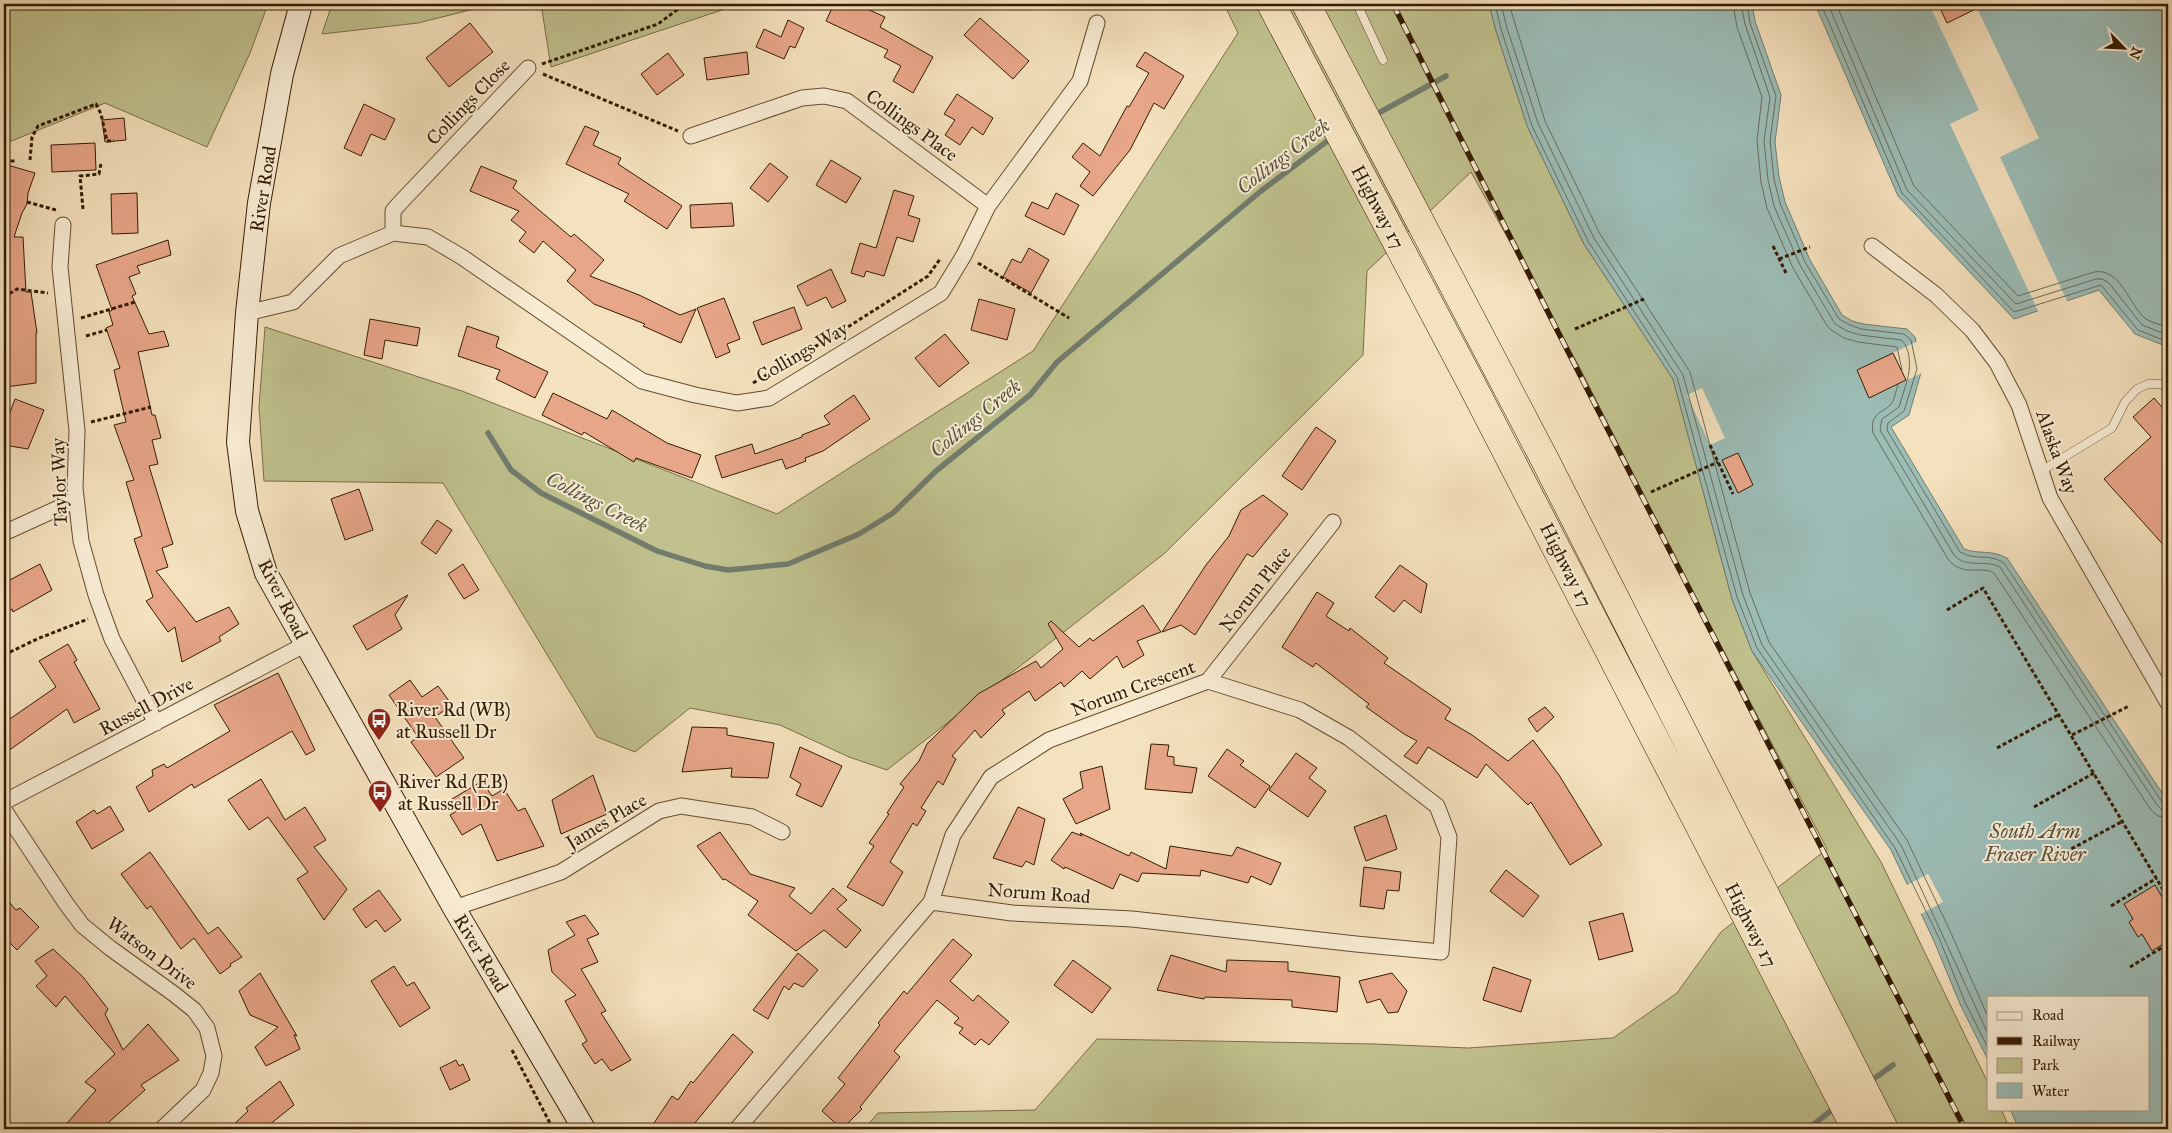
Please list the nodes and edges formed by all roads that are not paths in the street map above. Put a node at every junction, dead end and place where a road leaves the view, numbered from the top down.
1 (301, 4) edge
2 (1271, 4) edge
3 (1306, 4) edge
4 (1358, 4) edge
5 (1097, 23) dead end
6 (1383, 60) dead end
7 (528, 68) road end
8 (691, 136) road end
9 (988, 206) junction
10 (63, 225) dead end
11 (393, 233) junction
12 (1872, 246) dead end
13 (247, 313) junction
14 (2168, 388) edge
15 (2041, 471) junction
16 (76, 500) junction
17 (1333, 522) dead end
18 (4, 533) edge
19 (306, 644) junction
20 (1208, 681) junction
21 (2168, 703) edge
22 (156, 724) junction
23 (4, 802) edge
24 (4, 810) edge
25 (782, 832) dead end
26 (932, 902) junction
27 (454, 908) junction
28 (1441, 952) joint
29 (1824, 1039) junction
30 (162, 1129) edge
31 (584, 1129) edge
32 (737, 1129) edge
33 (1856, 1129) edge
34 (1884, 1129) edge

1 - 13 street, River Road
2 - 29 highway, Highway 17
3 - 29 highway, Highway 17
4 - 6 lane
5 - 9 street, Collings Way
7 - 11 street, Collings Close
8 - 9 street, Collings Place
9 - 11 street, Collings Way
10 - 16 street, Taylor Way
11 - 13 street
12 - 15 street, Alaska Way
13 - 19 street, River Road
14 - 15 lane
15 - 21 street, Alaska Way
16 - 18 street
16 - 22 street, Taylor Way
17 - 20 street, Norum Place
19 - 22 street, Russell Drive
19 - 27 street, River Road
20 - 26 street, Norum Crescent
20 - 28 street, Norum Crescent
22 - 23 street, Russell Drive
24 - 30 street, Watson Drive
25 - 27 street, James Place
26 - 28 street, Norum Road
26 - 32 street
27 - 31 street, River Road
29 - 33 highway, Highway 17
29 - 34 highway, Highway 17

